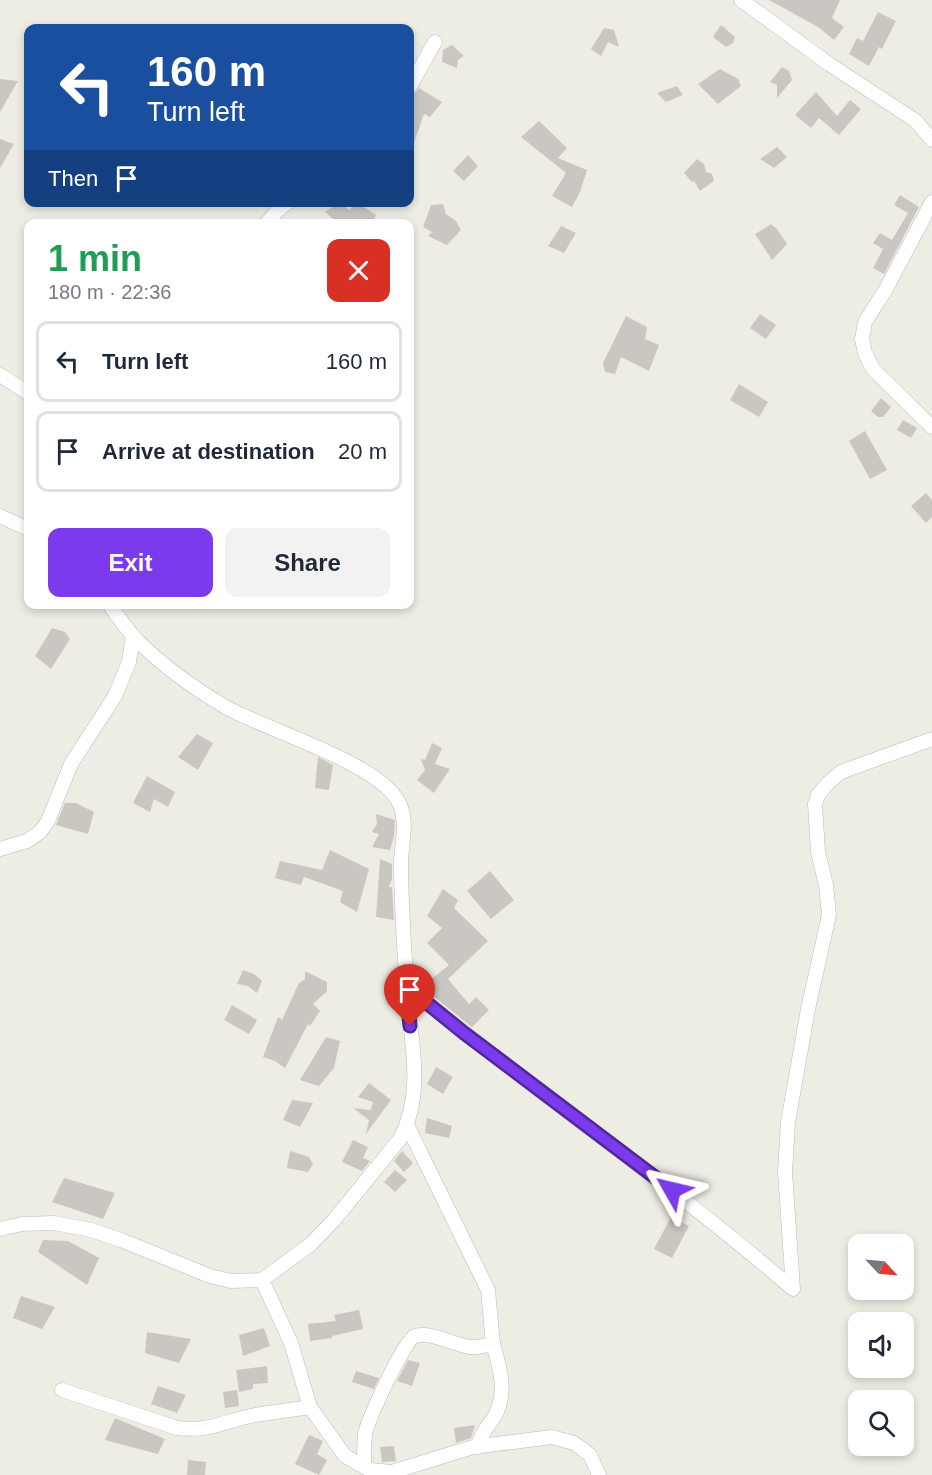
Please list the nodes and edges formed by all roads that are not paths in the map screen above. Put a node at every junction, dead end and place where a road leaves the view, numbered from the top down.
1 (741, 0) edge
2 (435, 42) dead end
3 (414, 79) edge
4 (932, 140) edge
5 (932, 202) edge
6 (282, 207) edge
7 (270, 219) edge
8 (0, 375) edge
9 (24, 390) edge
10 (932, 427) edge
11 (0, 516) edge
12 (24, 527) edge
13 (113, 609) edge
14 (134, 636) junction
15 (932, 739) edge
16 (0, 849) edge
17 (406, 986) junction
18 (407, 1125) junction
19 (0, 1229) edge
20 (262, 1280) junction
21 (493, 1344) junction
22 (62, 1390) dead end
23 (310, 1407) junction
24 (478, 1447) junction
25 (364, 1467) junction
26 (599, 1475) edge

1 - 4 street
2 - 3 street
5 - 10 street
6 - 7 street
8 - 9 street
11 - 12 street
13 - 14 street
14 - 16 street
14 - 17 street
15 - 17 street
17 - 18 street
18 - 20 street
18 - 21 street
19 - 20 street
20 - 23 street
21 - 24 street
21 - 25 street
22 - 23 street
23 - 25 street
24 - 25 street
24 - 26 street

